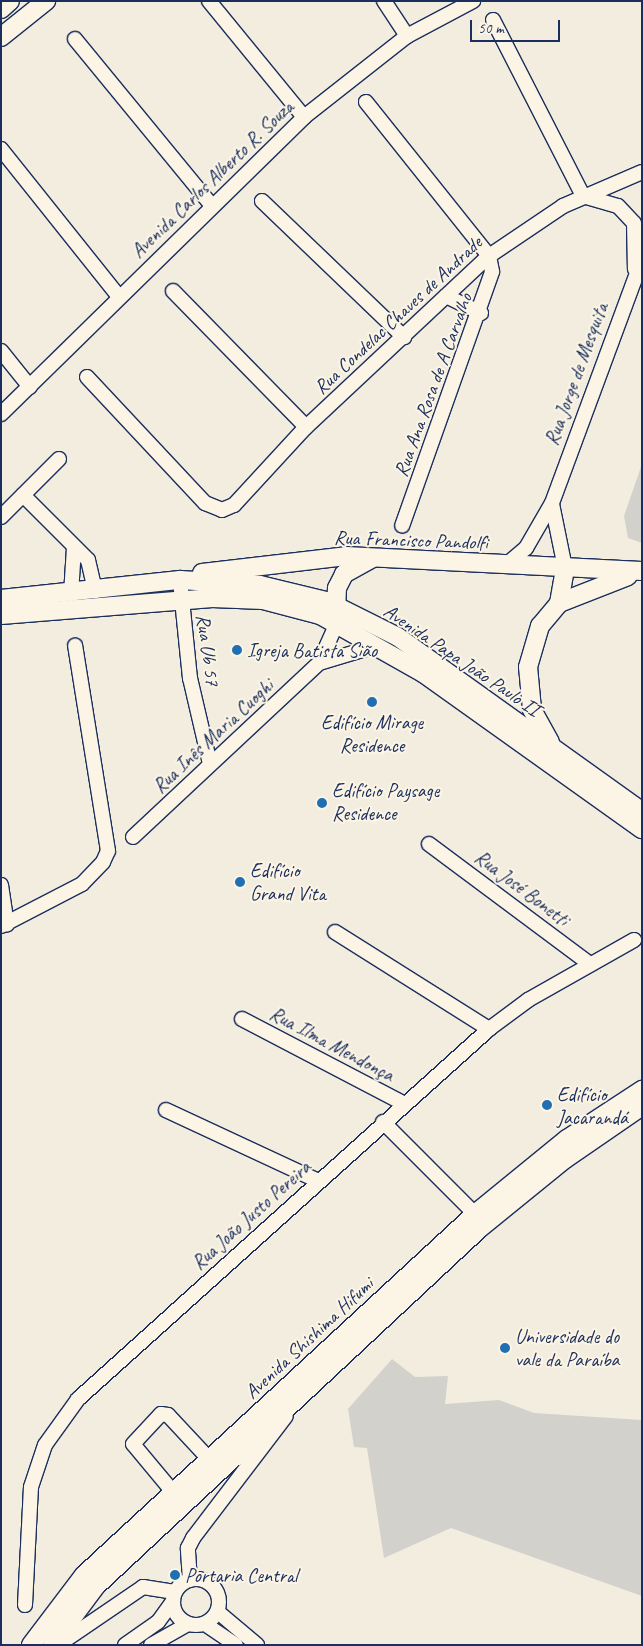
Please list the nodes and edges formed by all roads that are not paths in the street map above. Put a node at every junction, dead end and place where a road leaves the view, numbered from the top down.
1 (10, 1) edge
2 (46, 1) edge
3 (210, 1) edge
4 (384, 1) edge
5 (473, 1) edge
6 (1, 9) edge
7 (492, 20) dead end
8 (407, 36) junction
9 (1, 37) edge
10 (75, 39) dead end
11 (366, 102) dead end
12 (304, 117) junction
13 (1, 149) edge
14 (642, 172) edge
15 (583, 196) junction
16 (262, 201) dead end
17 (212, 206) junction
18 (489, 256) junction
19 (642, 260) edge
20 (635, 274) junction
21 (173, 291) dead end
22 (446, 296) junction
23 (119, 297) junction
24 (481, 313) junction
25 (404, 338) junction
26 (1, 351) edge
27 (87, 377) dead end
28 (30, 387) junction
29 (1, 414) edge
30 (306, 427) junction
31 (59, 459) dead end
32 (23, 494) junction
33 (552, 503) junction
34 (1, 517) edge
35 (402, 526) dead end
36 (74, 548) junction
37 (371, 558) junction
38 (507, 564) junction
39 (565, 568) junction
40 (642, 572) edge
41 (180, 580) junction
42 (96, 591) junction
43 (71, 594) junction
44 (1, 599) edge
45 (181, 599) junction
46 (559, 603) junction
47 (336, 605) junction
48 (10, 615) edge
49 (1, 620) edge
50 (337, 623) junction
51 (75, 646) dead end
52 (376, 646) junction
53 (319, 663) junction
54 (526, 687) junction
55 (499, 718) junction
56 (554, 748) junction
57 (210, 764) junction
58 (642, 812) edge
59 (642, 829) edge
60 (133, 837) dead end
61 (429, 844) dead end
62 (1, 885) edge
63 (4, 926) edge
64 (334, 932) dead end
65 (634, 940) dead end
66 (590, 964) junction
67 (242, 1019) dead end
68 (489, 1029) junction
69 (642, 1090) edge
70 (403, 1104) junction
71 (642, 1106) edge
72 (166, 1110) dead end
73 (383, 1122) junction
74 (318, 1181) junction
75 (475, 1214) junction
76 (302, 1396) junction
77 (209, 1460) junction
78 (173, 1492) junction
79 (90, 1580) junction
80 (190, 1580) junction
81 (174, 1597) junction
82 (25, 1605) dead end
83 (218, 1612) junction
84 (188, 1624) junction
85 (205, 1624) junction
86 (31, 1645) edge
87 (52, 1645) edge
88 (58, 1645) edge
89 (125, 1645) edge
90 (151, 1645) edge
91 (236, 1645) edge
92 (258, 1645) edge

1 - 6 street
2 - 9 street
3 - 12 street
4 - 8 street
5 - 8 street, Avenida Carlos Alberto R. Souza
7 - 15 street
8 - 12 street, Avenida Carlos Alberto R. Souza
10 - 17 street
11 - 18 street
12 - 17 street, Avenida Carlos Alberto R. Souza
13 - 23 street
14 - 15 street, Rua Condelac Chaves de Andrade
15 - 18 street, Rua Condelac Chaves de Andrade
15 - 20 street
16 - 25 street
17 - 23 street, Avenida Carlos Alberto R. Souza
18 - 22 street, Rua Condelac Chaves de Andrade
18 - 24 street, Rua Ana Rosa de A Carvalho
19 - 20 street, Rua Jorge de Mesquita
20 - 33 street, Rua Jorge de Mesquita
21 - 30 street
22 - 24 street
22 - 25 street, Rua Condelac Chaves de Andrade
23 - 28 street, Avenida Carlos Alberto R. Souza
24 - 35 street, Rua Ana Rosa de A Carvalho
25 - 30 street, Rua Condelac Chaves de Andrade
26 - 28 street
27 - 30 street, Rua Condelac Chaves de Andrade
28 - 29 street, Avenida Carlos Alberto R. Souza
31 - 32 street
32 - 34 street
32 - 36 street
33 - 38 street, Rua Jorge de Mesquita
33 - 39 street
36 - 42 street
36 - 43 street
37 - 38 street, Rua Francisco Pandolfi
37 - 41 street, Rua Francisco Pandolfi
37 - 47 street
38 - 39 street, Rua Francisco Pandolfi
39 - 40 street, Rua Francisco Pandolfi
39 - 46 street
40 - 46 street
41 - 42 street
41 - 45 street, Rua Ub 57
41 - 47 street, Avenida Papa João Paulo II
42 - 43 street
43 - 44 street
45 - 48 street, Avenida Papa João Paulo II
45 - 50 street, Avenida Papa João Paulo II
45 - 57 street, Rua Ub 57
46 - 54 street
47 - 50 street
47 - 55 street, Avenida Papa João Paulo II
48 - 49 street, Avenida Papa João Paulo II
50 - 52 street, Avenida Papa João Paulo II
50 - 53 street, Rua Inês Maria Cuoghi
51 - 63 street
52 - 53 street, Rua Inês Maria Cuoghi
52 - 55 street, Avenida Papa João Paulo II
53 - 57 street, Rua Inês Maria Cuoghi
54 - 55 street
54 - 56 street
55 - 56 street, Avenida Papa João Paulo II
55 - 59 street, Avenida Papa João Paulo II
56 - 58 street, Avenida Papa João Paulo II
57 - 60 street, Rua Inês Maria Cuoghi
61 - 66 street, Rua José Bonetti
62 - 63 street
64 - 68 street
65 - 66 street, Rua João Justo Pereira
66 - 68 street, Rua João Justo Pereira
67 - 70 street, Rua Ilma Mendonça
68 - 70 street, Rua João Justo Pereira
69 - 75 street, Avenida Shishima Hifumi
70 - 73 street, Rua João Justo Pereira
71 - 76 street, Avenida Shishima Hifumi
72 - 74 street
73 - 74 street, Rua João Justo Pereira
73 - 75 street
74 - 82 street, Rua João Justo Pereira
75 - 77 street, Avenida Shishima Hifumi
76 - 79 street, Avenida Shishima Hifumi
76 - 80 street
77 - 78 street, Avenida Shishima Hifumi
77 - 78 street
78 - 79 street, Avenida Shishima Hifumi
79 - 86 street, Avenida Shishima Hifumi
79 - 87 street, Avenida Shishima Hifumi
80 - 81 street
80 - 83 street
81 - 84 street
81 - 88 street
81 - 89 street
83 - 85 street
83 - 92 street
84 - 85 street
84 - 90 street
85 - 91 street

